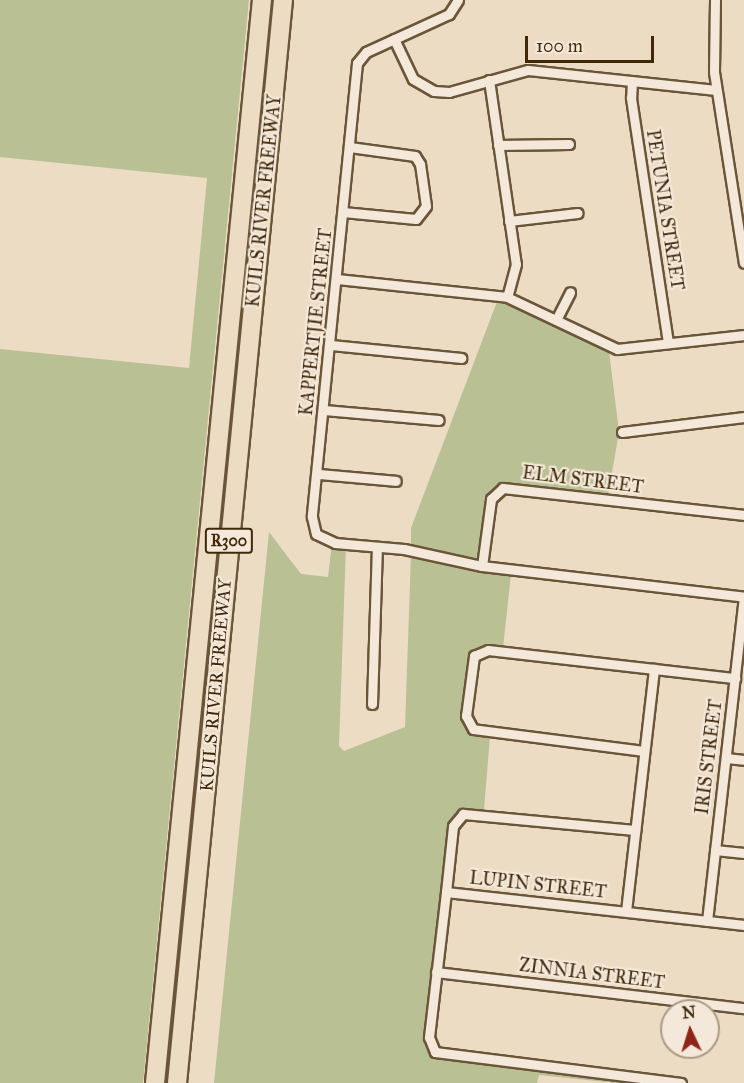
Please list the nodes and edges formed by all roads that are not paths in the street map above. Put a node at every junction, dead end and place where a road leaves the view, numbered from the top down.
1 (261, 0) edge
2 (284, 0) edge
3 (458, 0) edge
4 (715, 0) edge
5 (394, 39) junction
6 (489, 80) junction
7 (632, 81) junction
8 (716, 90) junction
9 (569, 144) dead end
10 (498, 145) junction
11 (350, 147) junction
12 (343, 212) junction
13 (578, 213) dead end
14 (509, 221) junction
15 (744, 257) edge
16 (337, 279) junction
17 (570, 292) dead end
18 (507, 297) junction
19 (555, 321) junction
20 (744, 335) edge
21 (668, 344) junction
22 (331, 345) junction
23 (461, 358) dead end
24 (324, 410) junction
25 (744, 417) edge
26 (439, 420) dead end
27 (622, 432) dead end
28 (318, 474) junction
29 (396, 481) dead end
30 (744, 515) edge
31 (377, 547) junction
32 (482, 567) junction
33 (744, 597) edge
34 (654, 669) junction
35 (735, 678) junction
36 (372, 704) dead end
37 (644, 751) junction
38 (726, 758) junction
39 (744, 760) edge
40 (635, 830) junction
41 (716, 850) junction
42 (744, 853) edge
43 (446, 892) junction
44 (626, 911) junction
45 (707, 921) junction
46 (744, 925) edge
47 (436, 972) junction
48 (744, 1008) edge
49 (155, 1083) edge
50 (177, 1083) edge
51 (681, 1083) edge

1 - 49 highway, KUILS RIVER FREEWAY / R300
2 - 50 highway, KUILS RIVER FREEWAY / R300
3 - 5 street, KAPPERTJIE STREET
4 - 8 street
5 - 6 street
5 - 11 street, KAPPERTJIE STREET
6 - 7 street
6 - 10 street
7 - 8 street
7 - 21 street, PETUNIA STREET
8 - 15 street
9 - 10 street
10 - 14 street
11 - 12 street, KAPPERTJIE STREET
11 - 12 street
12 - 16 street, KAPPERTJIE STREET
13 - 14 street
14 - 18 street
16 - 18 street
16 - 22 street, KAPPERTJIE STREET
17 - 19 street
18 - 19 street
19 - 21 street
20 - 21 street
22 - 23 street
22 - 24 street, KAPPERTJIE STREET
24 - 26 street
24 - 28 street, KAPPERTJIE STREET
25 - 27 street
28 - 29 street
28 - 31 street, KAPPERTJIE STREET
30 - 32 street, ELM STREET
31 - 32 street, KAPPERTJIE STREET
31 - 36 street
32 - 33 street, KAPPERTJIE STREET
33 - 35 street, IRIS STREET
34 - 35 street
34 - 37 street
34 - 37 street
35 - 38 street, IRIS STREET
37 - 40 street
38 - 39 street
38 - 41 street, IRIS STREET
40 - 43 street
40 - 44 street
41 - 42 street
41 - 45 street, IRIS STREET
43 - 44 street, LUPIN STREET
43 - 47 street, LUPIN STREET
44 - 45 street, LUPIN STREET
45 - 46 street, LUPIN STREET
47 - 48 street, ZINNIA STREET
47 - 51 street, LUPIN STREET

